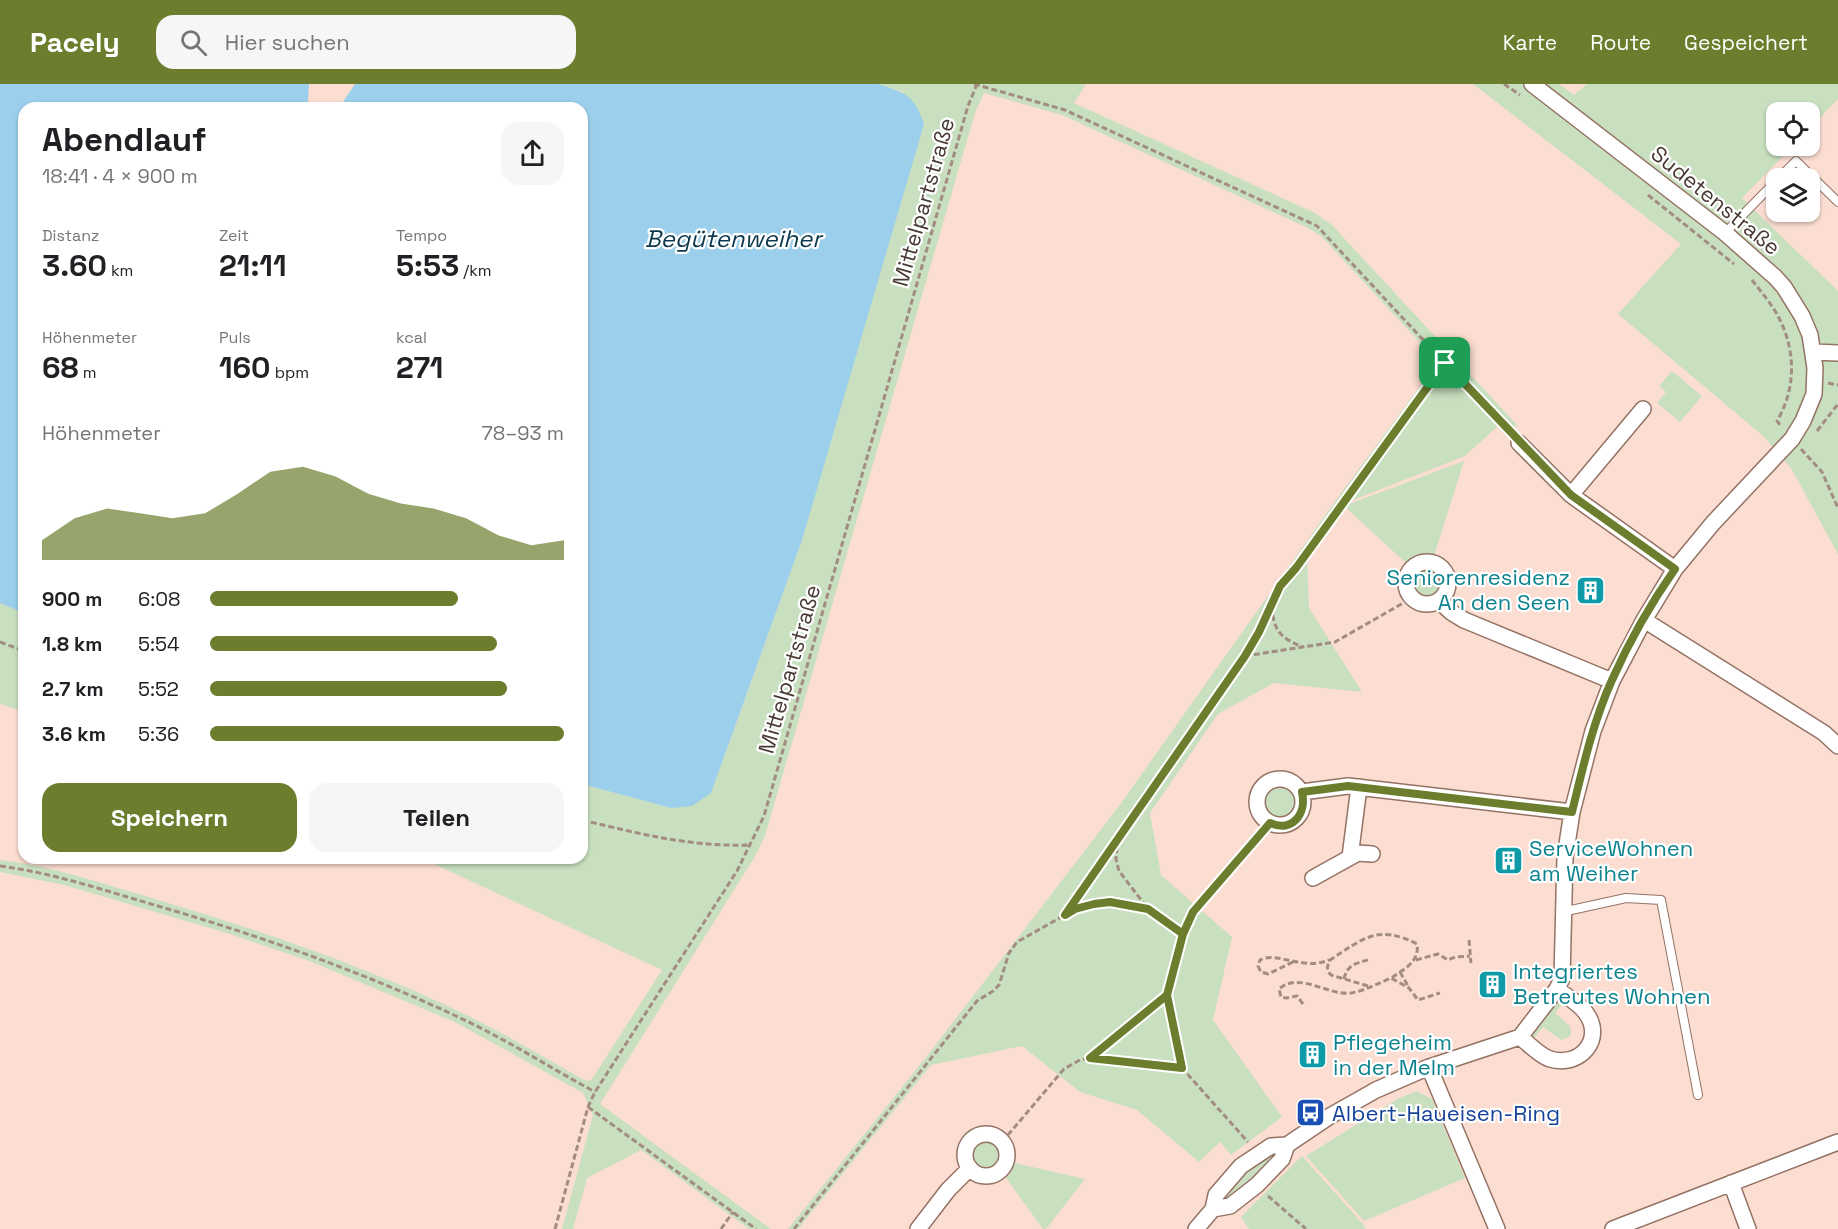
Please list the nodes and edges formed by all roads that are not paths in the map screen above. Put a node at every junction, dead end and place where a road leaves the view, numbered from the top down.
1 (1532, 84) edge
2 (1789, 168) edge
3 (1803, 168) edge
4 (1820, 184) edge
5 (1766, 191) edge
6 (1838, 202) edge
7 (1725, 233) junction
8 (1814, 352) junction
9 (1838, 353) edge
10 (1643, 409) dead end
11 (1519, 443) road end
12 (1571, 495) junction
13 (1675, 569) junction
14 (1439, 601) junction
15 (1644, 620) junction
16 (1612, 681) junction
17 (1838, 746) edge
18 (1359, 788) junction
19 (1302, 792) junction
20 (1572, 812) junction
21 (1372, 854) dead end
22 (1350, 857) junction
23 (1313, 878) dead end
24 (1562, 912) junction
25 (1557, 989) junction
26 (1520, 1037) junction
27 (1429, 1067) junction
28 (1698, 1095) dead end
29 (1838, 1142) edge
30 (1287, 1145) junction
31 (970, 1168) junction
32 (1731, 1183) junction
33 (1213, 1209) junction
34 (918, 1229) edge
35 (1196, 1229) edge
36 (1497, 1229) edge
37 (1613, 1229) edge
38 (1748, 1229) edge

1 - 7 street, Sudetenstraße
2 - 3 lane
4 - 6 lane
5 - 7 lane
7 - 8 street, Sudetenstraße
8 - 9 street
8 - 13 street
10 - 12 street
11 - 12 street
12 - 13 street
13 - 15 street
14 - 14 street
14 - 16 street
15 - 16 street
15 - 17 street
16 - 20 street
18 - 19 street
18 - 20 street
18 - 22 street
19 - 19 street
20 - 24 street
21 - 22 street
22 - 23 street
24 - 25 street
24 - 28 lane
25 - 26 street
25 - 26 street
26 - 27 street
27 - 30 street
27 - 36 street
29 - 32 street
30 - 33 street
30 - 33 street
31 - 31 street
31 - 34 street
32 - 37 street
32 - 38 street
33 - 35 street

